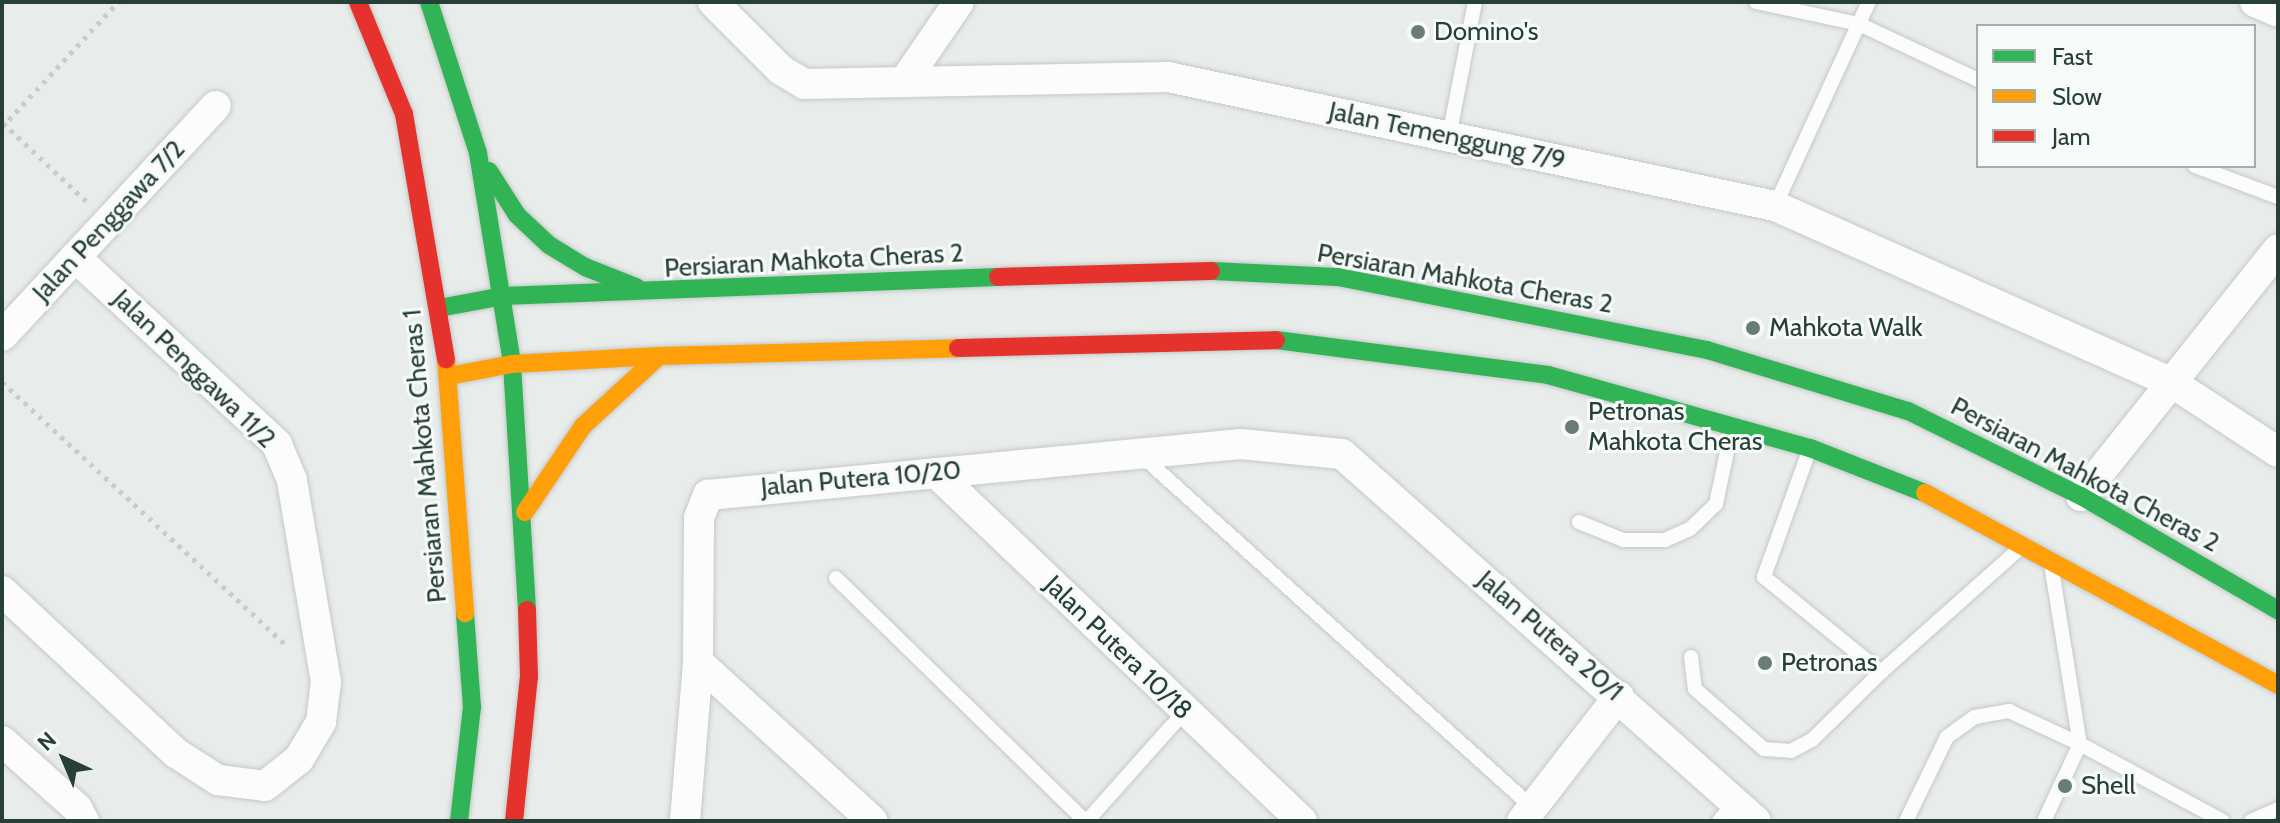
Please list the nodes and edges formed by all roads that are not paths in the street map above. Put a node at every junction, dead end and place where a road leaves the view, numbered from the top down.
1 (358, 2) edge
2 (429, 2) edge
3 (959, 2) edge
4 (1475, 2) edge
5 (1756, 2) edge
6 (1869, 2) edge
7 (2255, 2) edge
8 (716, 3) edge
9 (2278, 12) edge
10 (1859, 24) junction
11 (1976, 79) edge
12 (904, 82) junction
13 (216, 106) dead end
14 (1449, 137) junction
15 (478, 153) junction
16 (2200, 168) edge
17 (2278, 197) edge
18 (1775, 206) junction
19 (2278, 249) edge
20 (75, 257) junction
21 (657, 294) junction
22 (503, 296) junction
23 (439, 308) junction
24 (2, 336) edge
25 (659, 356) junction
26 (512, 364) junction
27 (449, 376) junction
28 (2174, 384) junction
29 (1732, 428) junction
30 (1810, 448) junction
31 (2278, 452) edge
32 (1342, 454) joint
33 (1142, 456) junction
34 (936, 473) junction
35 (2081, 496) junction
36 (525, 512) junction
37 (1579, 522) dead end
38 (2024, 545) junction
39 (2050, 558) junction
40 (1764, 577) junction
41 (836, 578) dead end
42 (1752, 589) dead end
43 (2, 591) edge
44 (2278, 610) edge
45 (1691, 657) dead end
46 (698, 662) junction
47 (1881, 672) junction
48 (2278, 685) edge
49 (1619, 696) junction
50 (1184, 712) junction
51 (2, 741) edge
52 (2080, 744) junction
53 (2278, 809) edge
54 (1527, 814) edge
55 (1737, 815) edge
56 (84, 821) edge
57 (459, 821) edge
58 (514, 821) edge
59 (685, 821) edge
60 (873, 821) edge
61 (1086, 821) edge
62 (1302, 821) edge
63 (1906, 821) edge
64 (2044, 821) edge
65 (2223, 821) edge
66 (2251, 821) edge

1 - 23 street, Persiaran Mahkota Cheras 1
2 - 15 street
3 - 12 street
4 - 14 lane
5 - 10 lane
6 - 10 lane
7 - 9 street
8 - 12 street, Jalan Temenggung 7/9
10 - 11 lane
10 - 18 lane
12 - 14 street, Jalan Temenggung 7/9
13 - 20 street, Jalan Penggawa 7/2
14 - 18 street, Jalan Temenggung 7/9
15 - 21 street
15 - 22 street
16 - 17 lane
18 - 28 street, Jalan Temenggung 7/9
19 - 28 street
20 - 24 street, Jalan Penggawa 7/2
20 - 43 street, Jalan Penggawa 11/2
21 - 22 street, Persiaran Mahkota Cheras 2
21 - 35 street, Persiaran Mahkota Cheras 2
22 - 23 street, Persiaran Mahkota Cheras 2
22 - 26 street
23 - 27 street, Persiaran Mahkota Cheras 1
25 - 26 street
25 - 29 street
25 - 36 street
26 - 27 street
26 - 36 street
27 - 57 street, Persiaran Mahkota Cheras 1
28 - 31 street, Jalan Temenggung 7/9
28 - 35 street
29 - 30 street
29 - 37 lane
30 - 38 street
30 - 40 lane
32 - 33 street, Jalan Putera 10/20
32 - 49 street, Jalan Putera 20/1
33 - 34 street, Jalan Putera 10/20
33 - 54 lane
34 - 46 street, Jalan Putera 10/20
34 - 50 street, Jalan Putera 10/18
35 - 44 street, Persiaran Mahkota Cheras 2
36 - 58 street
38 - 39 street
38 - 47 lane
39 - 48 street
39 - 52 lane
40 - 42 lane
40 - 47 lane
41 - 61 lane
45 - 47 lane
46 - 59 street, Jalan Putera 10/20
46 - 60 street
49 - 54 street
49 - 55 street, Jalan Putera 20/1
50 - 61 lane
50 - 62 street, Jalan Putera 10/18
51 - 56 street
52 - 63 lane
52 - 64 lane
52 - 65 lane
53 - 66 lane

